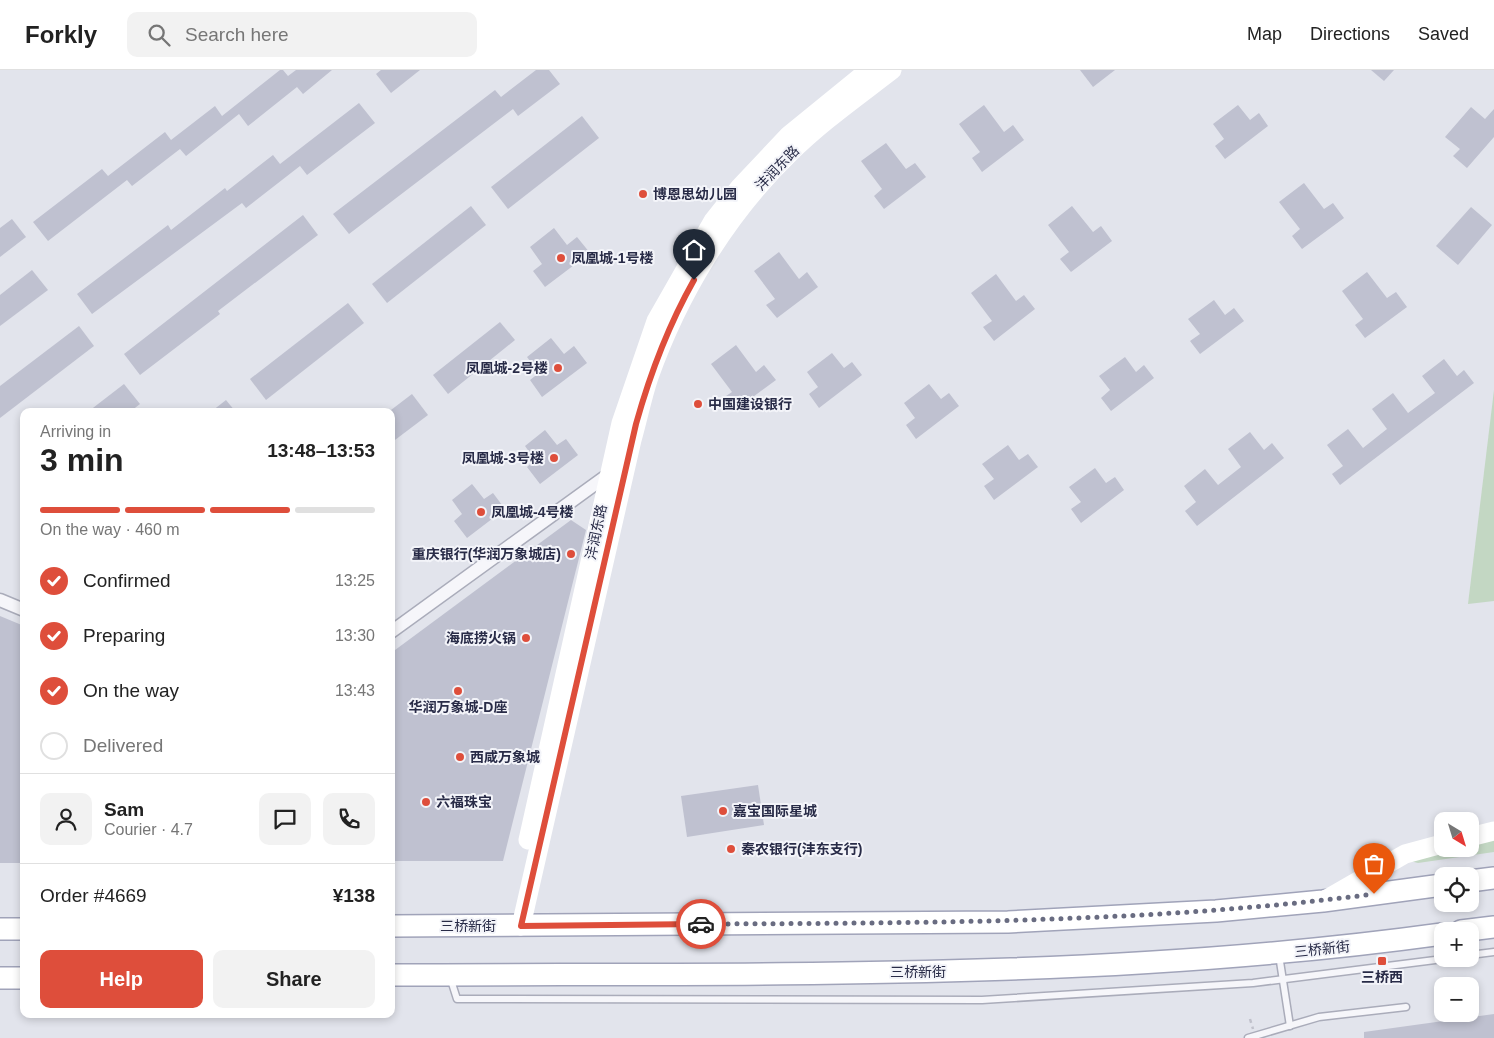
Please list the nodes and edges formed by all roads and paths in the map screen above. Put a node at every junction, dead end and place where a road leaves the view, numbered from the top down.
1 (869, 70) edge
2 (892, 70) edge
3 (609, 474) junction
4 (0, 600) edge
5 (20, 608) edge
6 (395, 629) edge
7 (1494, 831) edge
8 (1479, 835) edge
9 (1434, 846) edge
10 (1494, 878) edge
11 (1479, 880) edge
12 (1434, 886) edge
13 (1323, 900) junction
14 (395, 926) edge
15 (515, 926) junction
16 (1494, 927) edge
17 (0, 929) edge
18 (20, 929) edge
19 (1479, 929) edge
20 (1434, 935) edge
21 (1494, 952) edge
22 (1279, 953) junction
23 (1479, 954) edge
24 (1434, 960) edge
25 (395, 975) edge
26 (449, 975) junction
27 (0, 978) edge
28 (20, 978) edge
29 (1282, 979) junction
30 (1406, 1007) dead end
31 (1290, 1026) junction
32 (1248, 1038) edge

1 - 3 street, 沣润东路
2 - 15 street, 沣润东路
3 - 6 street
3 - 15 street, 沣润东路
4 - 5 street
7 - 8 street
9 - 13 street
10 - 11 main road
12 - 13 main road, 三桥新街
13 - 15 main road, 三桥新街
14 - 15 main road, 三桥新街
16 - 19 main road
17 - 18 main road
20 - 22 main road, 三桥新街
21 - 23 lane
22 - 26 main road, 三桥新街
22 - 29 lane
24 - 29 lane
25 - 26 main road, 三桥新街
26 - 29 lane
27 - 28 main road
29 - 31 lane
30 - 31 lane
31 - 32 lane

